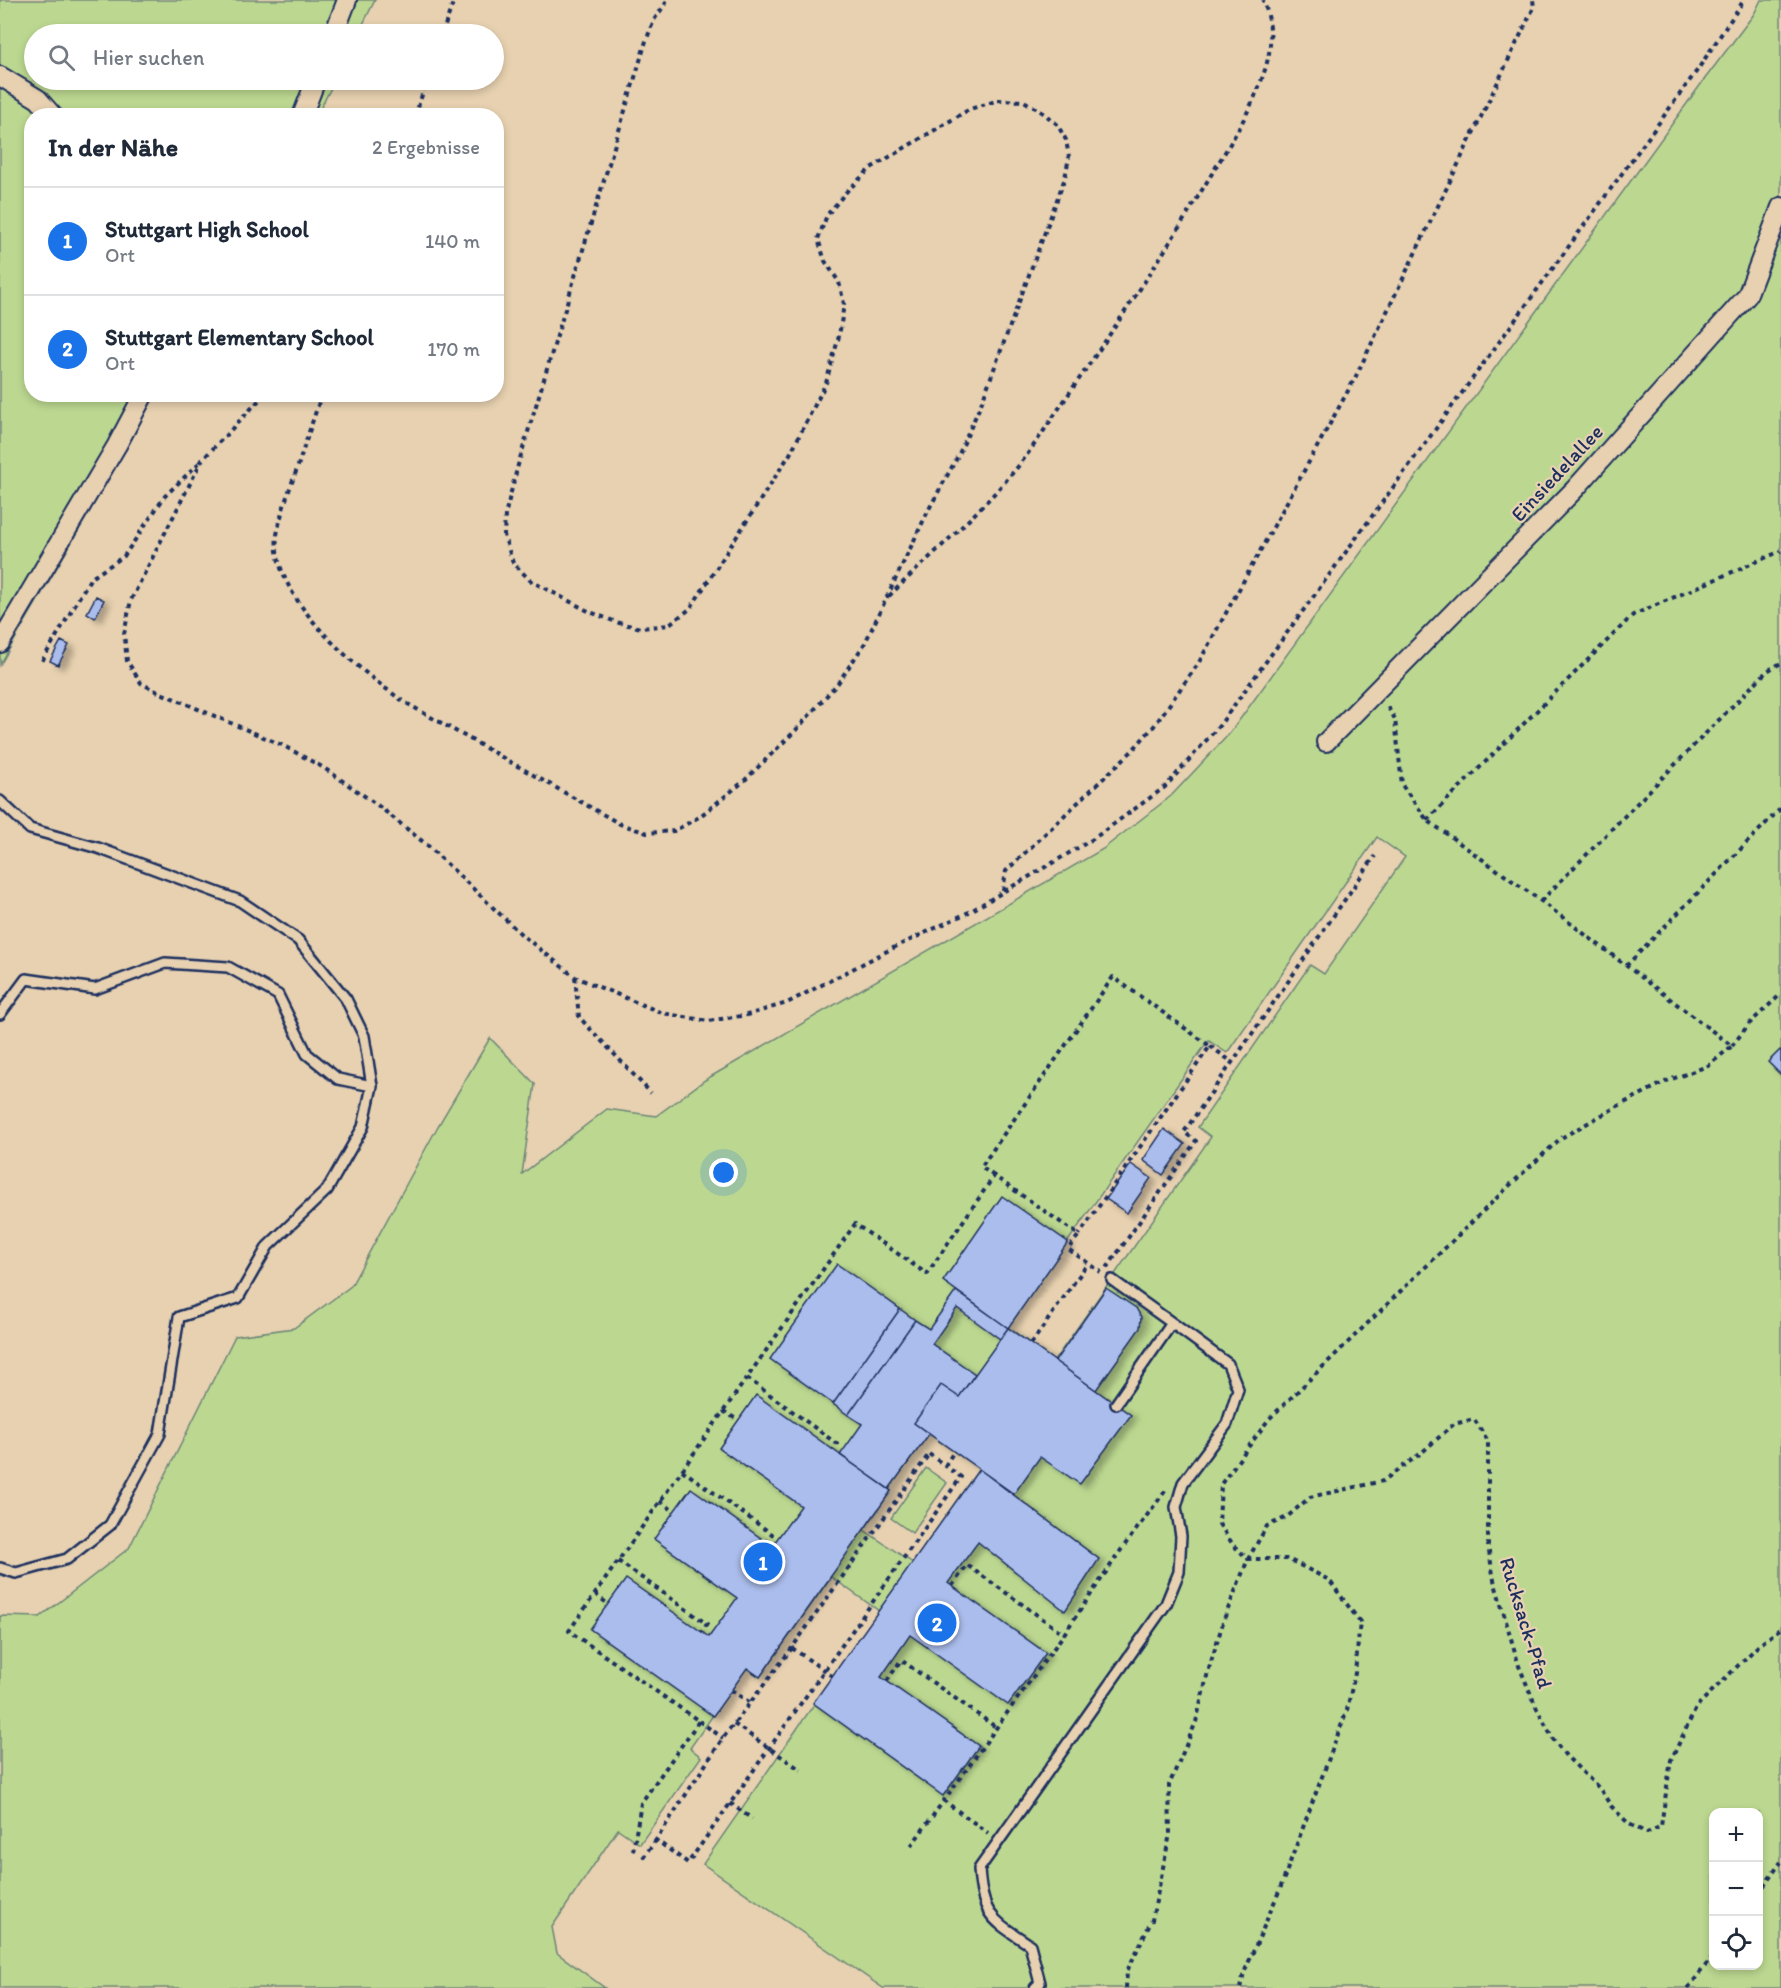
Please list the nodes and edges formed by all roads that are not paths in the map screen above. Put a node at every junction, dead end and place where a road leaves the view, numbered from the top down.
1 (347, 0) edge
2 (338, 24) edge
3 (0, 76) edge
4 (312, 90) edge
5 (46, 108) edge
6 (305, 108) edge
7 (1781, 207) edge
8 (140, 402) edge
9 (0, 643) edge
10 (1326, 742) dead end
11 (0, 801) edge
12 (0, 1014) edge
13 (372, 1086) junction
14 (1112, 1280) dead end
15 (1172, 1323) junction
16 (1116, 1404) dead end
17 (0, 1568) edge
18 (1035, 1988) edge

1 - 2 street
3 - 5 street
4 - 6 street
7 - 10 street, Einsiedelallee
8 - 9 street
11 - 13 lane
12 - 13 lane
13 - 17 lane
14 - 15 lane
15 - 16 lane
15 - 18 lane

